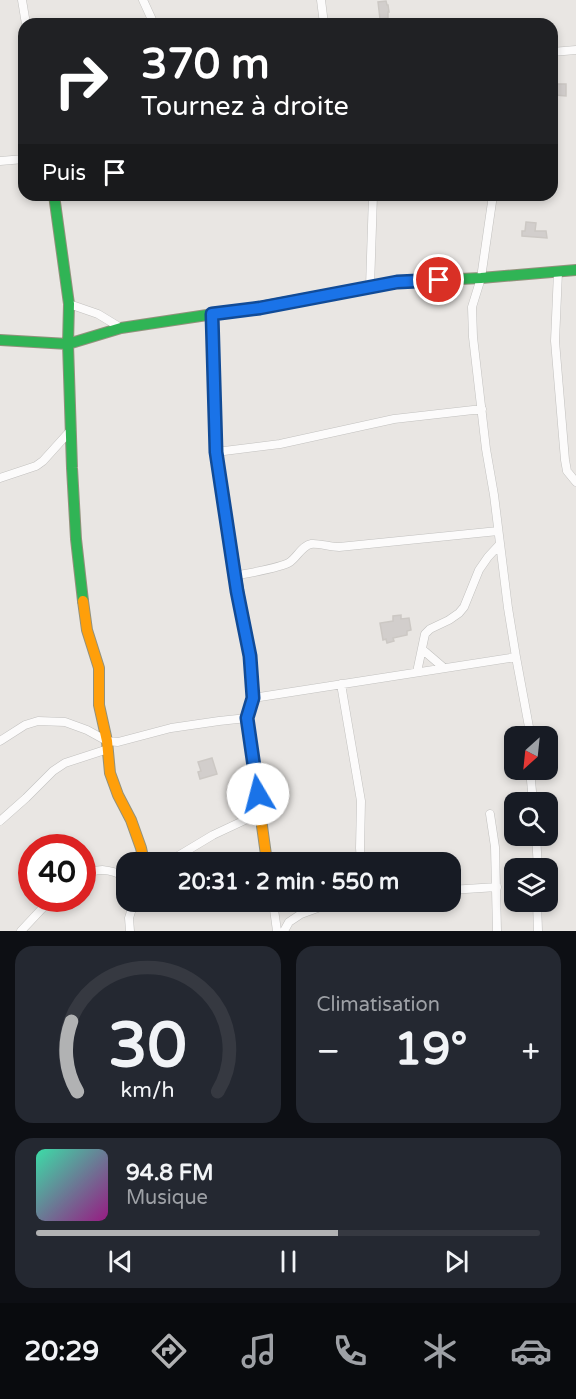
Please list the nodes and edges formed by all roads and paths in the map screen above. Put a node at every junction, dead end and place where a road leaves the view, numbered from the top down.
1 (22, 0) edge
2 (142, 0) edge
3 (321, 0) edge
4 (25, 18) edge
5 (151, 18) edge
6 (323, 18) edge
7 (576, 50) edge
8 (558, 52) edge
9 (18, 160) edge
10 (0, 161) edge
11 (55, 201) edge
12 (374, 201) edge
13 (492, 201) edge
14 (576, 270) edge
15 (558, 272) junction
16 (480, 278) junction
17 (370, 287) junction
18 (69, 304) junction
19 (212, 314) junction
20 (121, 327) junction
21 (0, 340) edge
22 (68, 344) junction
23 (482, 409) junction
24 (71, 430) junction
25 (216, 452) junction
26 (0, 478) edge
27 (576, 482) edge
28 (498, 531) junction
29 (500, 544) junction
30 (235, 576) junction
31 (423, 650) junction
32 (516, 657) junction
33 (444, 668) junction
34 (417, 672) junction
35 (341, 684) junction
36 (253, 698) junction
37 (247, 718) junction
38 (529, 726) edge
39 (0, 741) edge
40 (107, 745) junction
41 (260, 813) junction
42 (490, 814) dead end
43 (0, 821) edge
44 (142, 852) edge
45 (185, 852) edge
46 (266, 852) edge
47 (360, 852) edge
48 (96, 869) edge
49 (116, 872) edge
50 (497, 887) junction
51 (461, 889) edge
52 (39, 912) edge
53 (131, 912) edge
54 (274, 912) edge
55 (306, 912) edge
56 (537, 912) edge
57 (21, 931) edge
58 (130, 931) edge
59 (277, 931) edge
60 (284, 931) edge
61 (497, 931) edge
62 (538, 931) edge

1 - 4 street
2 - 5 street
3 - 6 street
7 - 8 street
9 - 10 street
11 - 18 street
12 - 17 street
13 - 16 street
14 - 15 street
15 - 16 street
15 - 27 street
16 - 17 street
16 - 23 street
17 - 19 street
18 - 20 street
18 - 22 street
19 - 20 street
19 - 25 street
20 - 22 street
21 - 22 street
22 - 24 street
23 - 25 street
23 - 28 street
24 - 26 street
24 - 40 street
25 - 30 street
28 - 29 street
28 - 30 street
29 - 31 street
29 - 32 street
30 - 36 street
31 - 33 street
31 - 34 street
32 - 33 street
32 - 38 street
33 - 34 street
34 - 35 street
35 - 36 street
35 - 47 street
36 - 37 street
37 - 40 street
37 - 41 street
39 - 40 street
40 - 43 street
40 - 44 street
41 - 45 street
41 - 46 street
42 - 50 street
48 - 49 street
50 - 51 street
50 - 61 street
52 - 57 street
53 - 58 street
54 - 59 street
55 - 60 street
56 - 62 street

